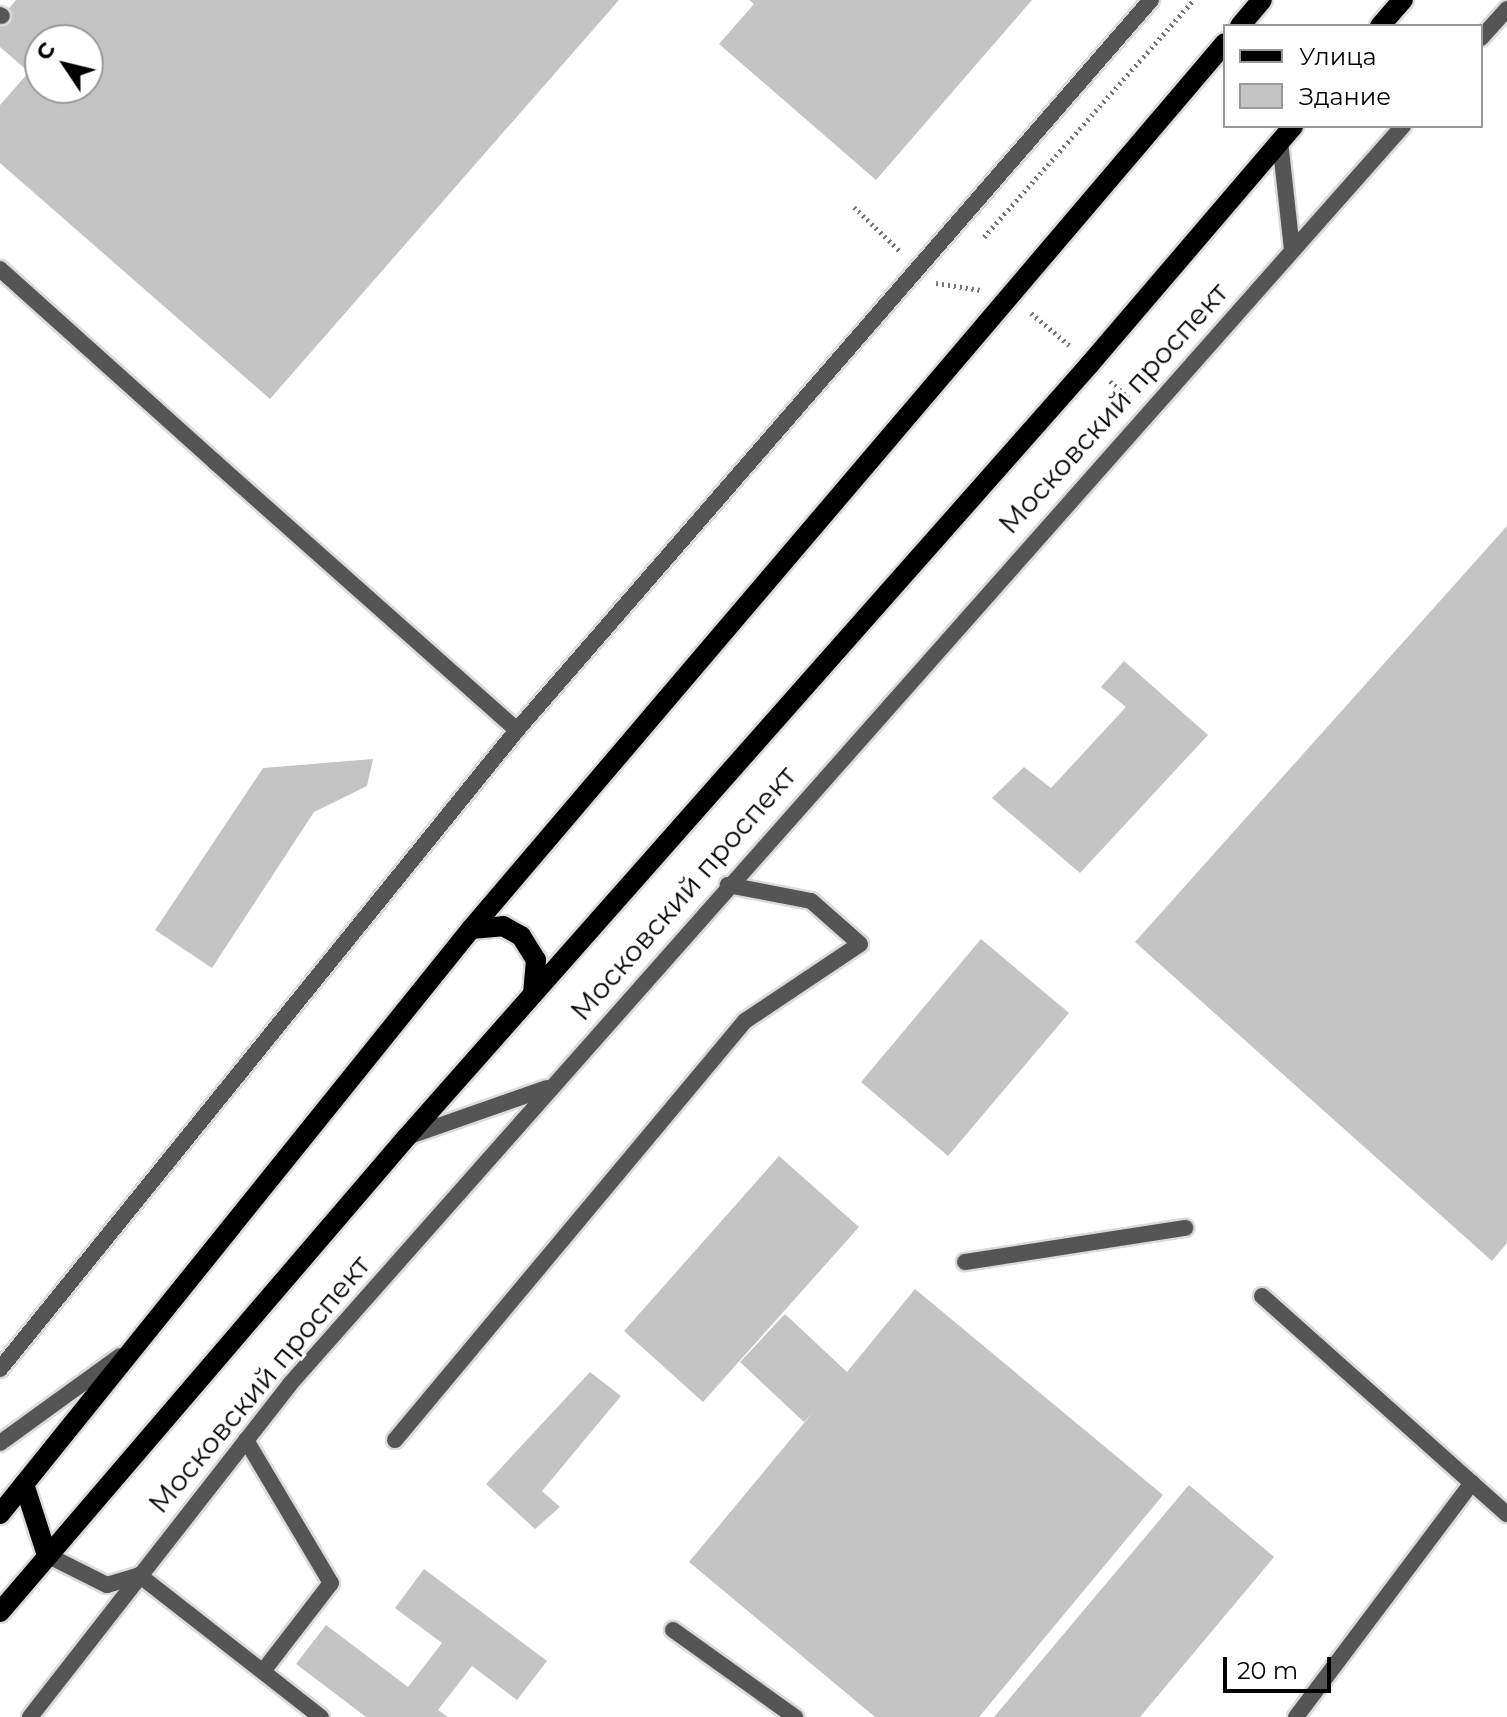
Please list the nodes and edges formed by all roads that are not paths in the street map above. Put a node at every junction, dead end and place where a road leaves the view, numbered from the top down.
1 (1151, 0) edge
2 (1262, 0) edge
3 (1403, 0) edge
4 (1507, 9) edge
5 (1242, 24) edge
6 (1382, 24) edge
7 (1483, 36) edge
8 (1223, 45) edge
9 (1401, 128) edge
10 (1287, 134) edge
11 (1292, 250) junction
12 (0, 269) edge
13 (517, 730) junction
14 (728, 885) junction
15 (471, 929) junction
16 (533, 994) junction
17 (548, 1088) junction
18 (406, 1138) junction
19 (1185, 1228) dead end
20 (965, 1262) dead end
21 (1262, 1296) dead end
22 (131, 1349) junction
23 (0, 1369) edge
24 (246, 1440) junction
25 (395, 1440) dead end
26 (0, 1443) edge
27 (1472, 1483) junction
28 (24, 1484) junction
29 (0, 1514) edge
30 (1507, 1514) edge
31 (47, 1555) junction
32 (139, 1575) junction
33 (0, 1612) edge
34 (673, 1630) dead end
35 (264, 1670) junction
36 (30, 1717) edge
37 (321, 1717) edge
38 (795, 1717) edge
39 (1296, 1717) edge

1 - 13 street
2 - 5 main road
3 - 6 main road
4 - 7 street
8 - 15 main road
9 - 11 street, Московский проспект
10 - 11 street
10 - 16 main road, Московский проспект
11 - 14 street, Московский проспект
12 - 13 street
13 - 23 street
14 - 17 street, Московский проспект
14 - 25 street
15 - 16 main road
15 - 22 main road
16 - 18 main road, Московский проспект
17 - 18 street
17 - 24 street, Московский проспект
18 - 31 main road, Московский проспект
19 - 20 street
21 - 27 street
22 - 26 street
22 - 28 main road
24 - 32 street, Московский проспект
24 - 35 street
27 - 30 street
27 - 39 street
28 - 29 main road
28 - 31 main road
31 - 32 street
31 - 33 main road, Московский проспект
32 - 35 street
32 - 36 street, Московский проспект
34 - 38 street
35 - 37 street

